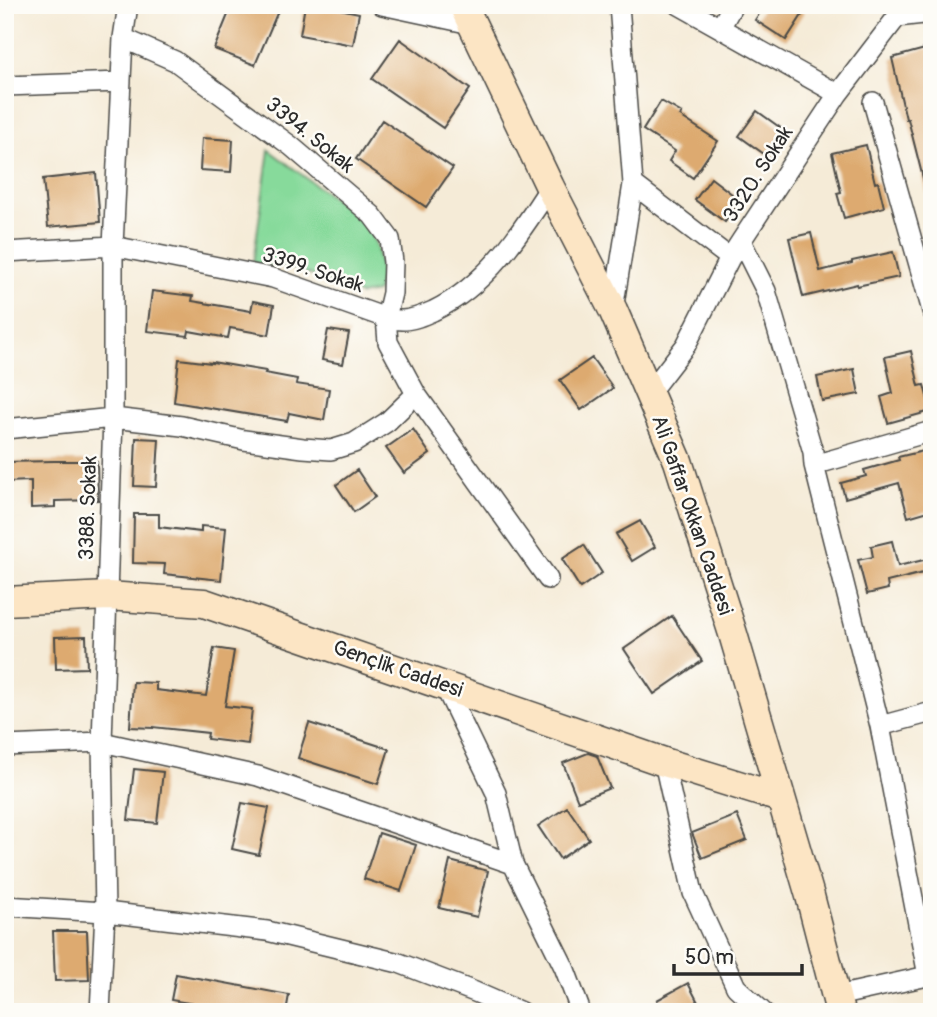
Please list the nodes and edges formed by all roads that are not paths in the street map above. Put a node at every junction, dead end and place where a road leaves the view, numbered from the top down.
1 (128, 5) edge
2 (382, 5) edge
3 (619, 5) edge
4 (679, 5) edge
5 (733, 5) edge
6 (896, 11) edge
7 (932, 13) edge
8 (467, 15) edge
9 (720, 29) junction
10 (122, 38) junction
11 (121, 82) junction
12 (5, 86) edge
13 (838, 94) junction
14 (873, 102) dead end
15 (632, 184) junction
16 (550, 187) junction
17 (741, 241) junction
18 (113, 246) junction
19 (5, 253) edge
20 (730, 258) junction
21 (613, 310) junction
22 (932, 311) edge
23 (386, 318) junction
24 (649, 393) junction
25 (416, 394) junction
26 (113, 418) junction
27 (5, 429) edge
28 (932, 431) edge
29 (814, 465) junction
30 (548, 579) dead end
31 (108, 596) junction
32 (5, 601) edge
33 (444, 685) junction
34 (932, 712) edge
35 (880, 726) junction
36 (102, 742) junction
37 (5, 746) edge
38 (664, 762) junction
39 (780, 798) junction
40 (513, 864) junction
41 (5, 906) edge
42 (106, 912) junction
43 (930, 976) edge
44 (838, 1004) edge
45 (100, 1012) edge
46 (521, 1012) edge
47 (581, 1012) edge
48 (763, 1012) edge

1 - 10 street, 3388. Sokak
2 - 8 street
3 - 15 street
4 - 9 street
5 - 9 street
6 - 7 street, 3320. Sokak
6 - 13 street, 3320. Sokak
8 - 16 street, Ali Gaffar Okkan Caddesi
9 - 13 street
10 - 11 street, 3388. Sokak
10 - 23 street, 3394. Sokak
11 - 12 street
11 - 18 street, 3388. Sokak
13 - 17 street, 3320. Sokak
14 - 22 street
15 - 20 street
15 - 21 street
16 - 21 street, Ali Gaffar Okkan Caddesi
16 - 23 street, 3399. Sokak
17 - 20 street, 3320. Sokak
17 - 29 street
18 - 19 street, 3399. Sokak
18 - 23 street, 3399. Sokak
18 - 26 street, 3388. Sokak
20 - 24 street, 3320. Sokak
21 - 24 street, Ali Gaffar Okkan Caddesi
23 - 25 street
24 - 39 street, Ali Gaffar Okkan Caddesi
25 - 26 street
25 - 30 street
26 - 27 street
26 - 31 street, 3388. Sokak
28 - 29 street
29 - 35 street
31 - 32 street, Gençlik Caddesi
31 - 33 street, Gençlik Caddesi
31 - 36 street, 3388. Sokak
33 - 38 street, Gençlik Caddesi
33 - 40 street
34 - 35 street
35 - 43 street
36 - 37 street
36 - 40 street
36 - 42 street, 3388. Sokak
38 - 39 street, Gençlik Caddesi
38 - 48 street
39 - 44 street, Ali Gaffar Okkan Caddesi
40 - 47 street
41 - 42 street
42 - 45 street, 3388. Sokak
42 - 46 street
43 - 44 street

